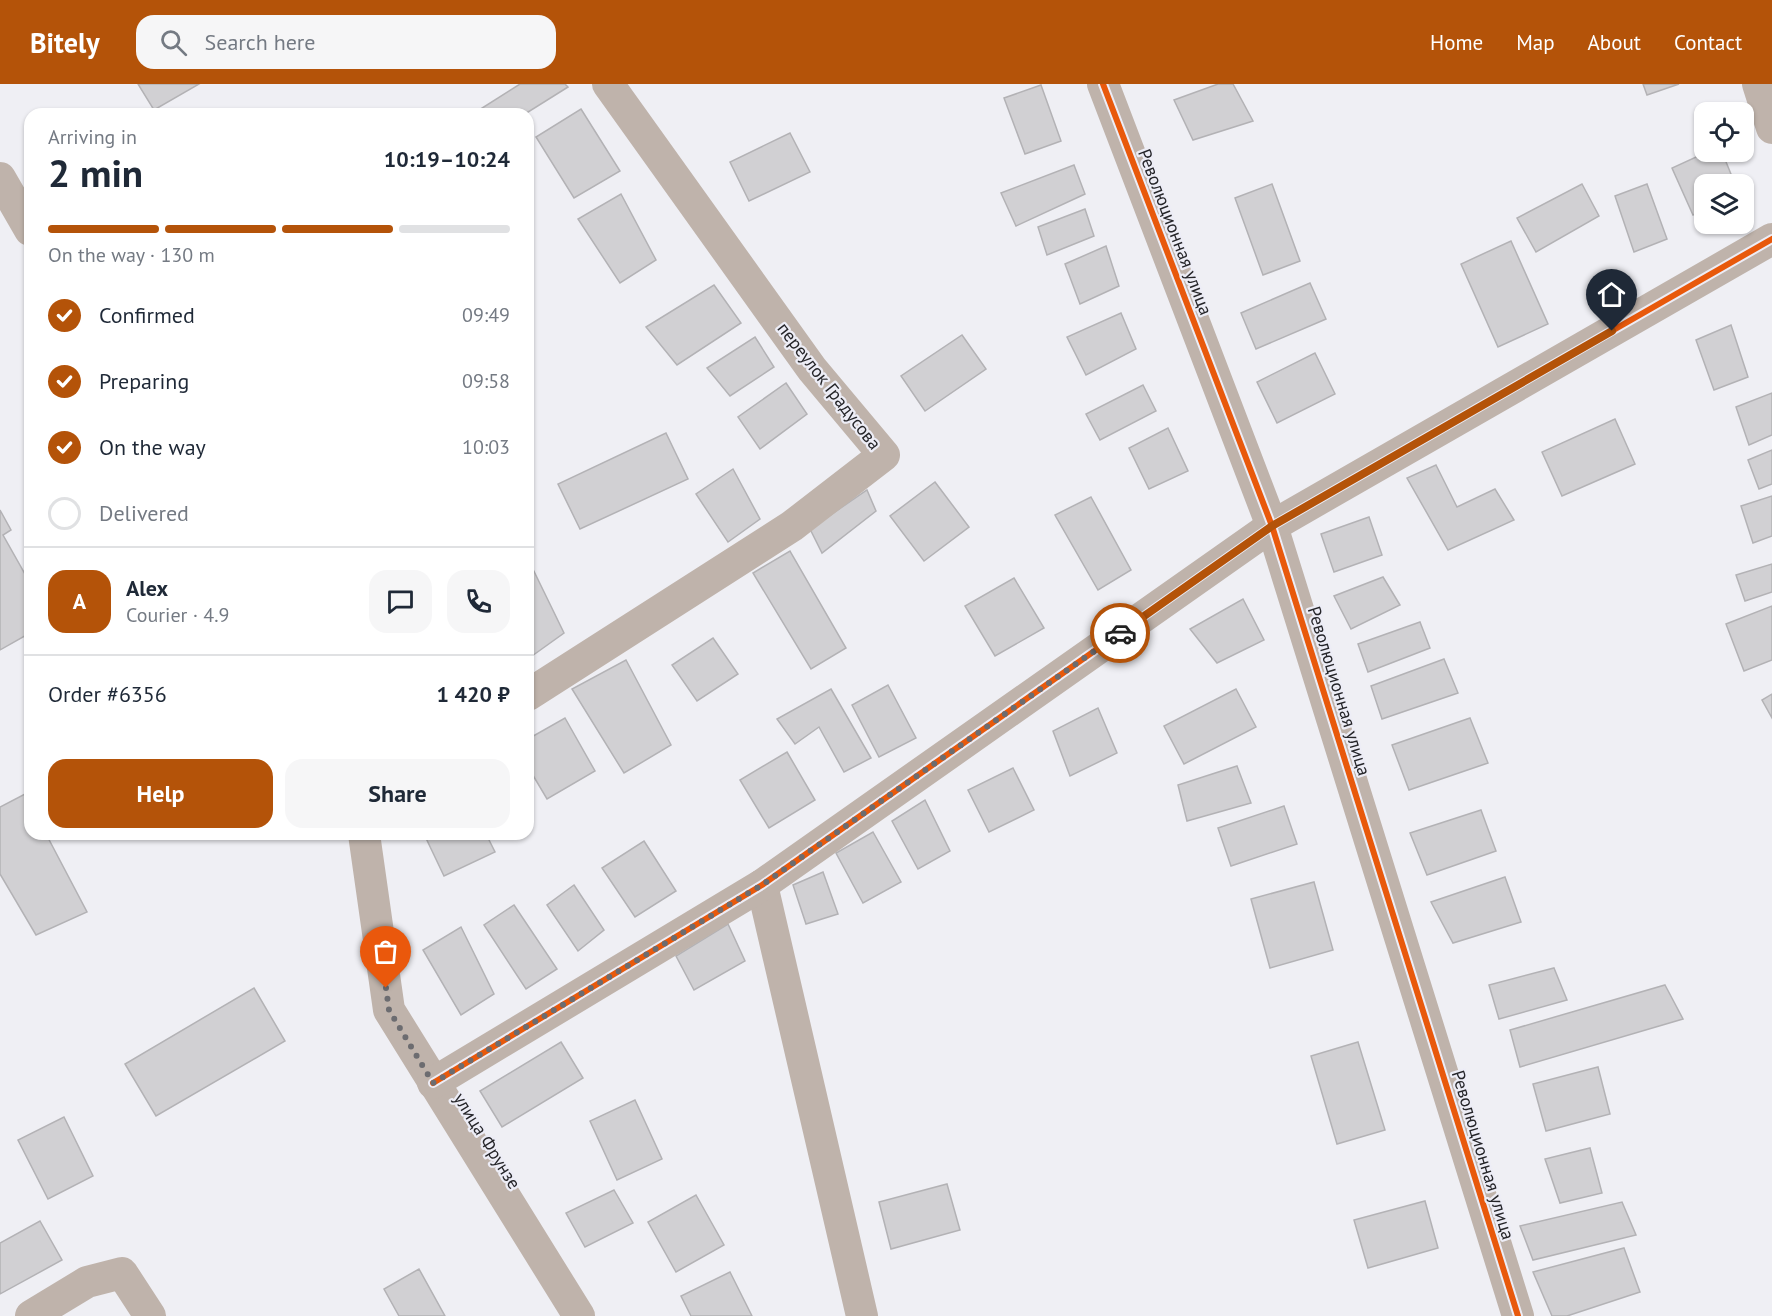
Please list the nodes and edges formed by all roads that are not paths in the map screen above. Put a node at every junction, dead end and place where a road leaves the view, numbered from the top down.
1 (608, 84) edge
2 (1103, 84) edge
3 (1758, 84) edge
4 (1772, 128) edge
5 (0, 178) edge
6 (24, 220) edge
7 (1772, 239) edge
8 (1272, 526) junction
9 (534, 691) edge
10 (365, 840) edge
11 (762, 885) junction
12 (433, 1083) junction
13 (31, 1316) edge
14 (150, 1316) edge
15 (579, 1316) edge
16 (862, 1316) edge
17 (1518, 1316) edge

1 - 9 street, переулок Градусова
2 - 8 street, Революционная улица
3 - 4 street
5 - 6 street
7 - 8 street
8 - 11 street
8 - 17 street, Революционная улица
10 - 12 street, улица Фрунзе
11 - 12 street
11 - 16 street
12 - 15 street, улица Фрунзе
13 - 14 street

